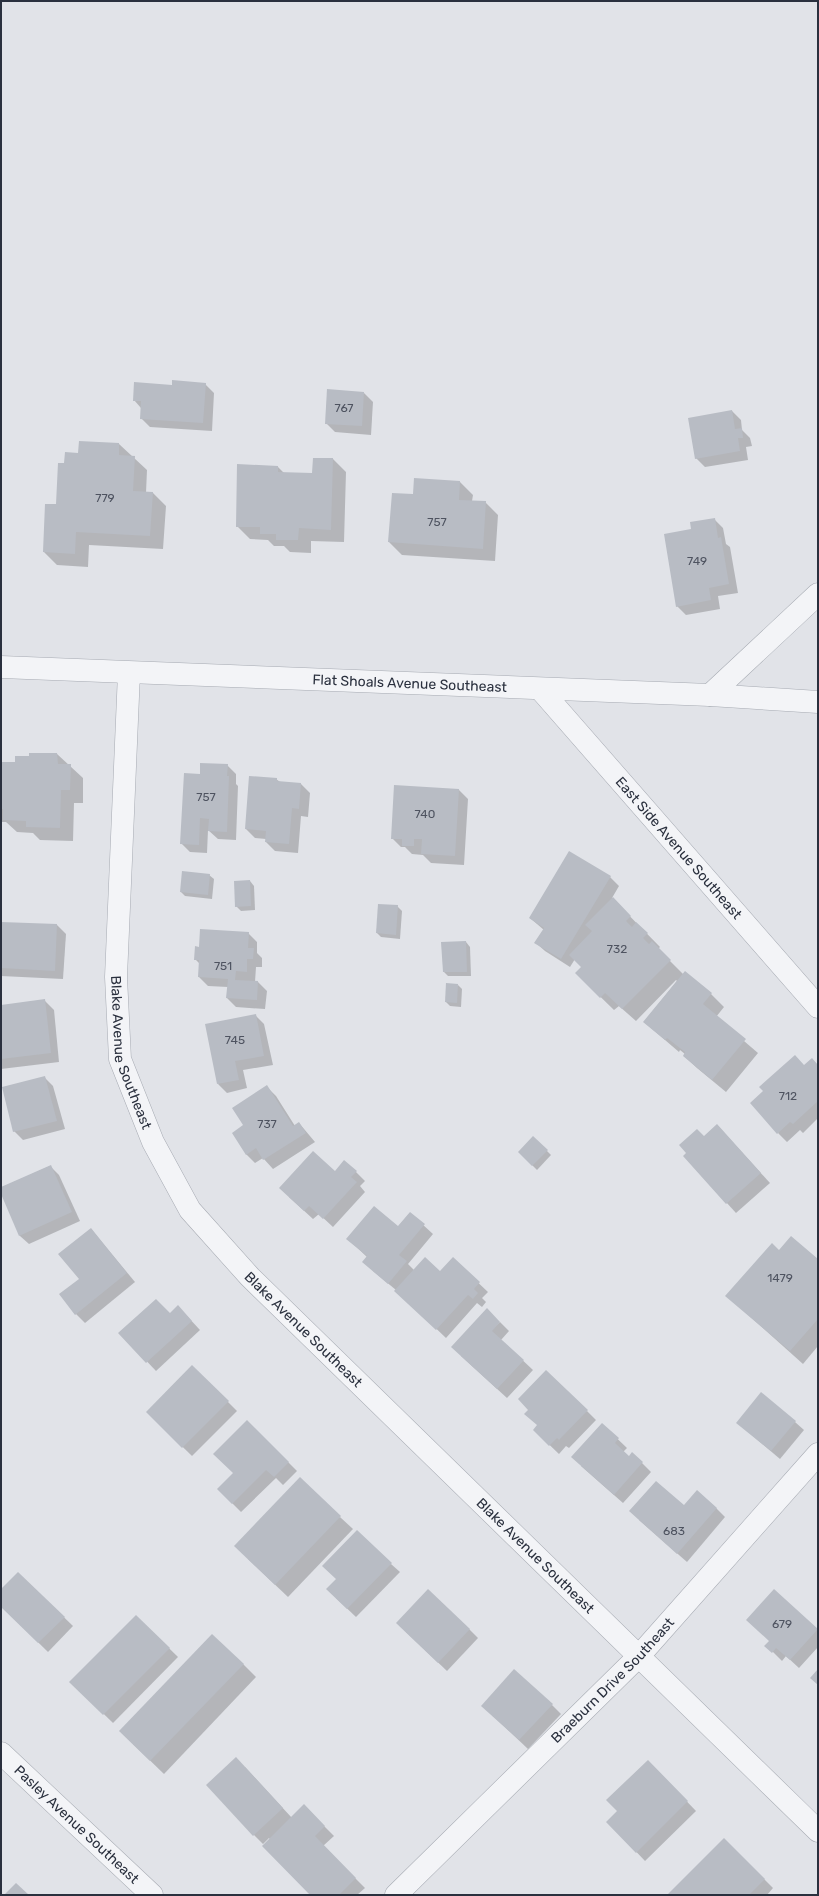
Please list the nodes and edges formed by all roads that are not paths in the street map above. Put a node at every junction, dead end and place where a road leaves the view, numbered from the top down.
1 (818, 594) edge
2 (1, 667) edge
3 (129, 674) junction
4 (540, 689) junction
5 (710, 695) junction
6 (818, 702) edge
7 (818, 1007) edge
8 (818, 1454) edge
9 (639, 1656) junction
10 (1, 1753) edge
11 (818, 1831) edge
12 (152, 1895) edge
13 (396, 1895) edge

1 - 5 street
2 - 3 street, Flat Shoals Avenue Southeast
3 - 4 street, Flat Shoals Avenue Southeast
3 - 9 street, Blake Avenue Southeast
4 - 5 street, Flat Shoals Avenue Southeast
4 - 7 street, East Side Avenue Southeast
5 - 6 street, Flat Shoals Avenue Southeast
8 - 9 street, Braeburn Drive Southeast
9 - 11 street, Blake Avenue Southeast
9 - 13 street, Braeburn Drive Southeast
10 - 12 street, Pasley Avenue Southeast

